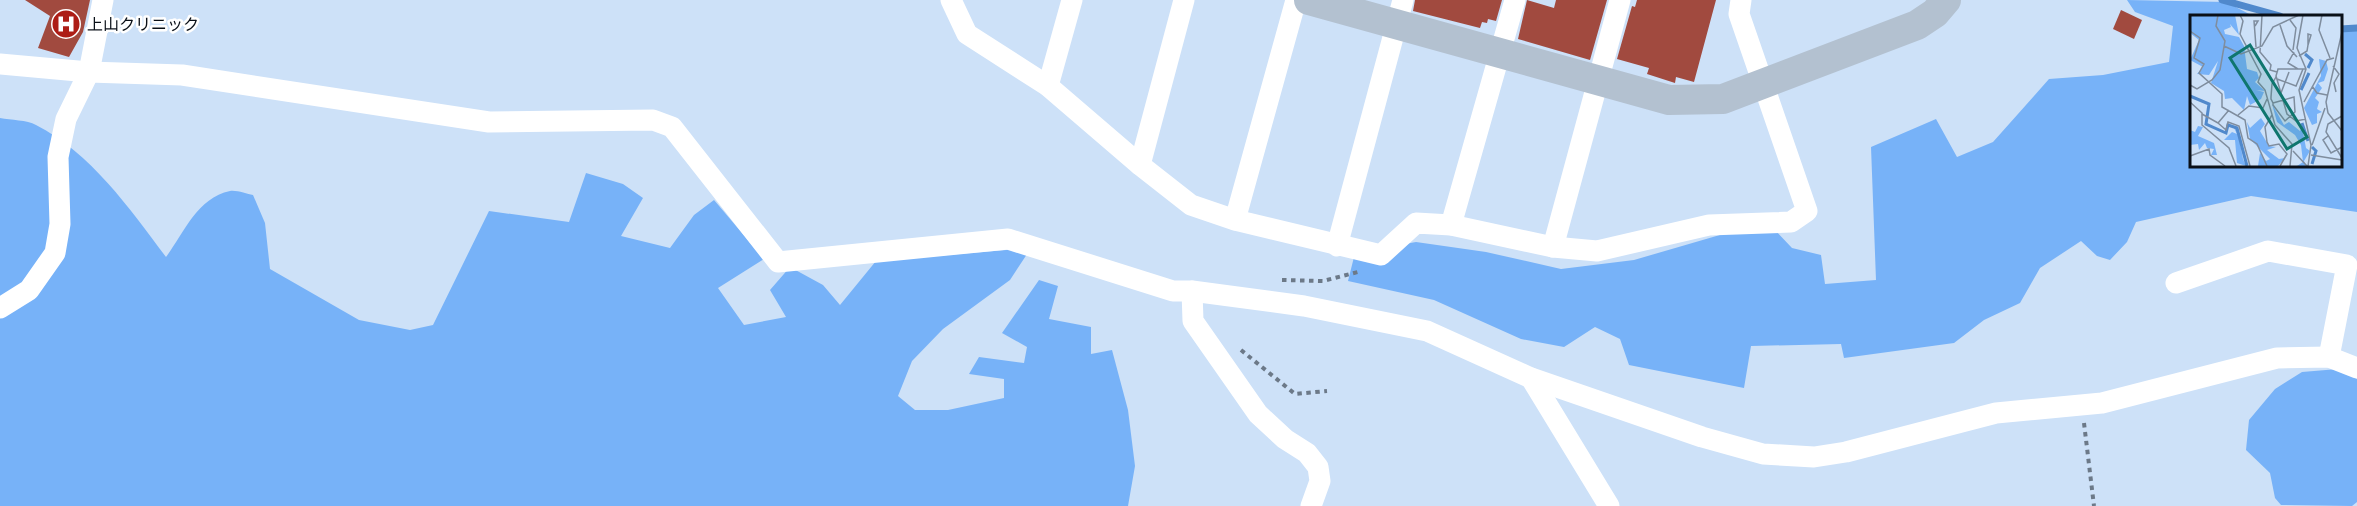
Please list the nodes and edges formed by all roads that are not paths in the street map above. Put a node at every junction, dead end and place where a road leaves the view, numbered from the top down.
1 (103, 0) edge
2 (951, 0) edge
3 (1072, 0) edge
4 (1184, 0) edge
5 (1296, 0) edge
6 (1309, 0) edge
7 (1515, 0) edge
8 (1620, 0) edge
9 (1741, 0) edge
10 (1946, 0) edge
11 (1399, 12) edge
12 (1499, 54) junction
13 (0, 64) edge
14 (89, 72) junction
15 (1598, 82) junction
16 (1765, 84) junction
17 (1048, 86) junction
18 (1140, 165) junction
19 (1235, 220) junction
20 (1450, 225) junction
21 (1337, 246) junction
22 (1553, 247) junction
23 (2176, 283) dead end
24 (1192, 291) junction
25 (0, 308) edge
26 (2329, 357) junction
27 (2357, 368) edge
28 (1532, 378) junction
29 (1311, 506) edge
30 (1610, 506) edge

1 - 14 street
2 - 17 street
3 - 17 street
4 - 18 street
5 - 19 street
6 - 11 street
7 - 12 street
8 - 15 street
9 - 16 street
10 - 16 street
11 - 12 street
11 - 21 street
12 - 15 street
12 - 20 street
13 - 14 street
14 - 24 street
14 - 25 street
15 - 16 street
15 - 22 street
16 - 22 street
17 - 18 street
18 - 19 street
19 - 21 street
20 - 21 street
20 - 22 street
23 - 26 street
24 - 28 street
24 - 29 street
26 - 27 street
26 - 28 street
28 - 30 street

